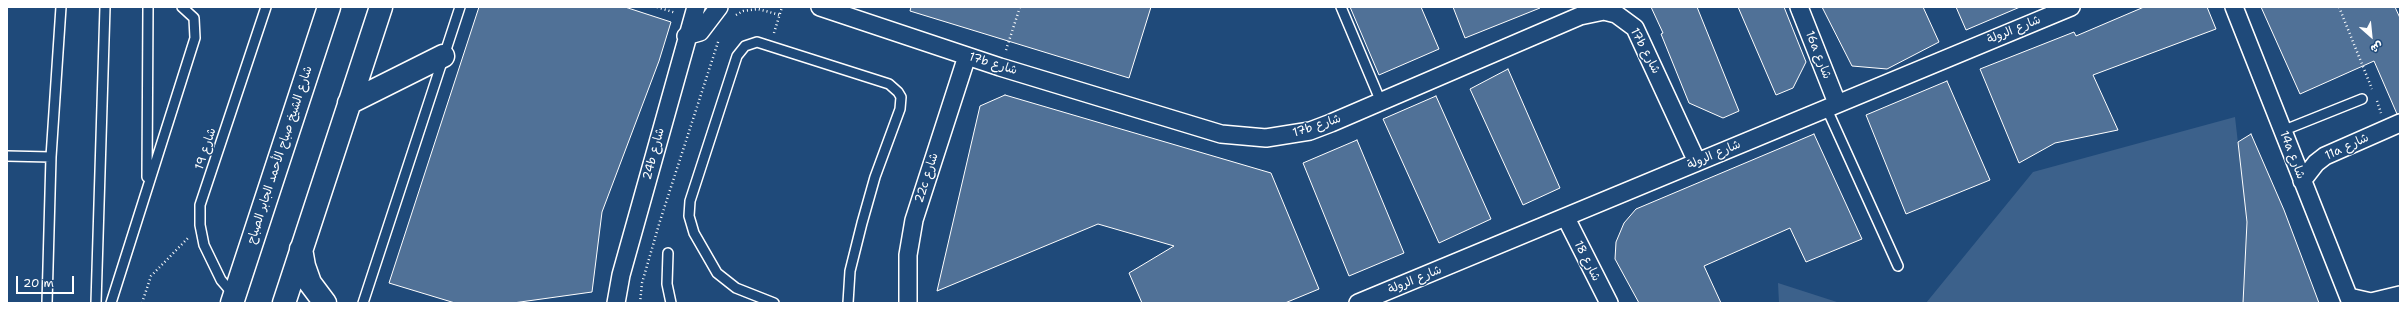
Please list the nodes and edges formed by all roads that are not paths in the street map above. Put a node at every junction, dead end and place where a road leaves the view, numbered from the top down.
1 (61, 7) edge
2 (105, 7) edge
3 (148, 7) edge
4 (182, 7) edge
5 (266, 7) edge
6 (329, 7) edge
7 (460, 7) edge
8 (696, 7) edge
9 (820, 7) edge
10 (1341, 7) edge
11 (1799, 7) edge
12 (2071, 7) edge
13 (2234, 7) edge
14 (843, 11) edge
15 (725, 12) edge
16 (376, 13) edge
17 (686, 36) junction
18 (443, 56) junction
19 (966, 56) junction
20 (2362, 98) dead end
21 (1381, 102) junction
22 (349, 103) junction
23 (1832, 105) junction
24 (2394, 126) edge
25 (2282, 131) junction
26 (7, 156) edge
27 (51, 157) junction
28 (1697, 162) junction
29 (2302, 181) junction
30 (147, 186) junction
31 (1566, 218) junction
32 (301, 249) junction
33 (668, 253) dead end
34 (1898, 266) dead end
35 (2400, 295) edge
36 (233, 299) edge
37 (2350, 300) edge
38 (46, 303) edge
39 (96, 303) edge
40 (111, 303) edge
41 (284, 303) edge
42 (325, 303) edge
43 (363, 303) edge
44 (616, 303) edge
45 (671, 303) edge
46 (774, 303) edge
47 (848, 303) edge
48 (908, 303) edge
49 (1358, 303) edge
50 (1609, 303) edge

1 - 27 lane
2 - 39 lane
3 - 30 lane
4 - 30 lane
5 - 36 lane, شارع 19
6 - 36 main road, شارع الشيخ صباح الأحمد الجابر الصباح
7 - 18 lane
8 - 17 street, 24b شارع
9 - 14 street, 17b شارع
10 - 21 lane
11 - 23 street, 16a شارع
12 - 23 street, شارع الرولة
13 - 25 street, 14a شارع
14 - 19 street, 17b شارع
15 - 17 street
16 - 22 main road
17 - 44 street, 24b شارع
18 - 22 main road
18 - 43 lane
19 - 21 street, 17b شارع
19 - 48 street, 22c شارع
20 - 25 lane
21 - 28 street, 17b شارع
22 - 32 main road
23 - 28 street, شارع الرولة
23 - 34 lane
24 - 29 street, 11a شارع
25 - 29 street, 14a شارع
26 - 27 lane
27 - 38 lane
28 - 31 street, شارع الرولة
29 - 37 street, 14a شارع
30 - 40 lane
31 - 49 street, شارع الرولة
31 - 50 street, شارع 18
32 - 41 main road
32 - 42 main road
33 - 45 lane
35 - 37 street
46 - 47 lane

